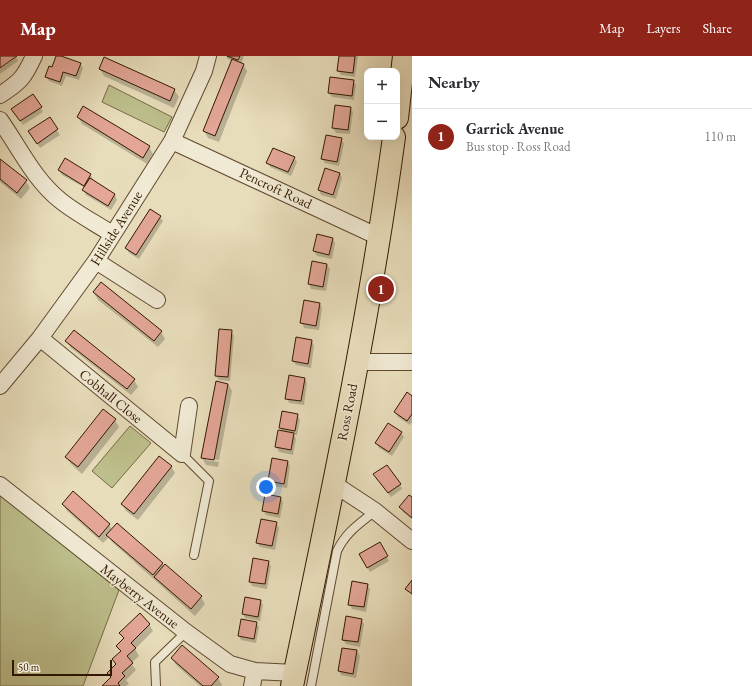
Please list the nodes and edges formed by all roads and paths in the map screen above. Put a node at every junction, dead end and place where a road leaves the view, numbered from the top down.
1 (34, 56) edge
2 (208, 56) edge
3 (404, 56) edge
4 (0, 95) edge
5 (399, 104) edge
6 (0, 120) edge
7 (394, 140) edge
8 (172, 141) junction
9 (112, 234) junction
10 (379, 237) junction
11 (96, 261) junction
12 (157, 300) dead end
13 (40, 338) junction
14 (357, 362) junction
15 (412, 362) edge
16 (0, 386) edge
17 (189, 406) dead end
18 (182, 454) junction
19 (334, 484) junction
20 (0, 485) edge
21 (375, 511) junction
22 (412, 541) edge
23 (194, 555) dead end
24 (186, 632) junction
25 (254, 678) edge
26 (300, 682) edge
27 (156, 686) edge

1 - 4 street
2 - 8 street, Hillside Avenue
3 - 5 highway
6 - 9 street
7 - 10 highway, Ross Road
8 - 9 street, Hillside Avenue
8 - 10 street, Pencroft Road
9 - 11 street, Hillside Avenue
10 - 14 highway, Ross Road
11 - 12 street
11 - 13 street, Hillside Avenue
13 - 16 street, Hillside Avenue
13 - 18 street, Cobhall Close
14 - 15 street
14 - 19 highway, Ross Road
17 - 18 street
18 - 23 lane
19 - 21 street
19 - 26 highway, Ross Road
20 - 24 street, Mayberry Avenue
21 - 22 street
21 - 26 lane
24 - 25 street, Mayberry Avenue
24 - 27 lane
25 - 26 street, Mayberry Avenue

